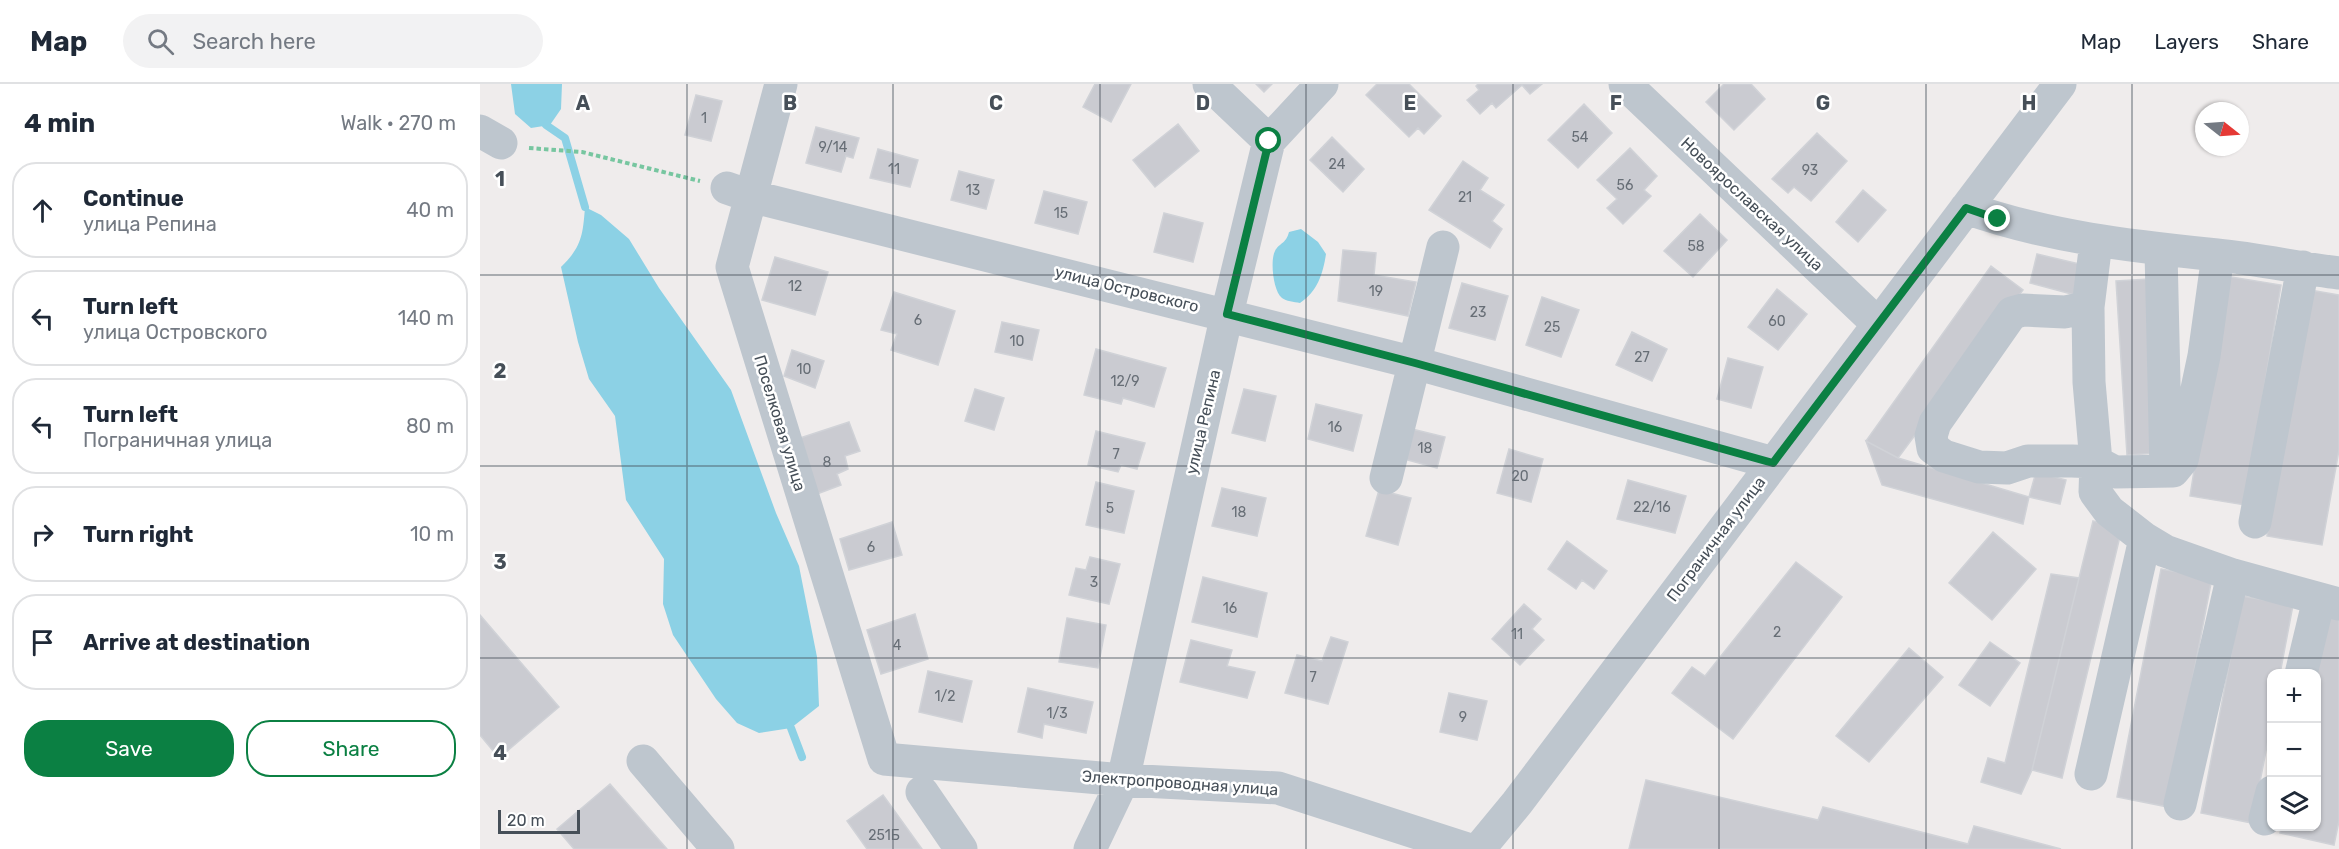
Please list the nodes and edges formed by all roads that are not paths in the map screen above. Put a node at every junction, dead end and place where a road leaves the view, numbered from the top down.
1 (781, 84) edge
2 (1209, 84) edge
3 (1322, 84) edge
4 (1625, 84) edge
5 (2048, 89) edge
6 (1269, 141) junction
7 (738, 192) junction
8 (1966, 208) junction
9 (2096, 242) junction
10 (1443, 247) dead end
11 (2161, 251) junction
12 (2218, 255) junction
13 (2303, 267) junction
14 (2339, 273) edge
15 (2088, 307) junction
16 (1227, 314) junction
17 (1878, 324) junction
18 (1415, 363) junction
19 (2096, 462) junction
20 (1773, 463) junction
21 (2166, 472) junction
22 (1386, 478) dead end
23 (2255, 522) dead end
24 (2145, 539) junction
25 (2233, 575) junction
26 (2329, 601) edge
27 (2303, 669) edge
28 (884, 759) joint
29 (643, 761) dead end
30 (2091, 774) dead end
31 (1123, 780) junction
32 (922, 792) dead end
33 (2180, 804) dead end
34 (718, 849) edge
35 (961, 849) edge
36 (1090, 849) edge
37 (1467, 849) edge
38 (1479, 849) edge

1 - 7 street, Поселковая улица
2 - 6 street
3 - 6 street, улица Репина
4 - 17 street, Новоярославская улица
5 - 8 street, Пограничная улица
6 - 16 street, улица Репина
7 - 16 street, улица Островского
7 - 28 street, Поселковая улица
8 - 9 street
8 - 17 street, Пограничная улица
9 - 11 street
9 - 15 street
10 - 18 street
11 - 12 street
11 - 21 street
12 - 13 street
12 - 21 street
13 - 14 street
13 - 23 street
15 - 19 street
15 - 19 street
16 - 18 street, улица Островского
16 - 31 street, улица Репина
17 - 20 street, Пограничная улица
18 - 20 street, улица Островского
18 - 22 street
19 - 21 street
19 - 24 street
20 - 38 street, Пограничная улица
24 - 25 street
24 - 30 street
25 - 26 street
25 - 33 street
26 - 27 street
28 - 31 street, Электропроводная улица
29 - 34 street
31 - 36 street, улица Репина
31 - 37 street, Электропроводная улица
32 - 35 street

